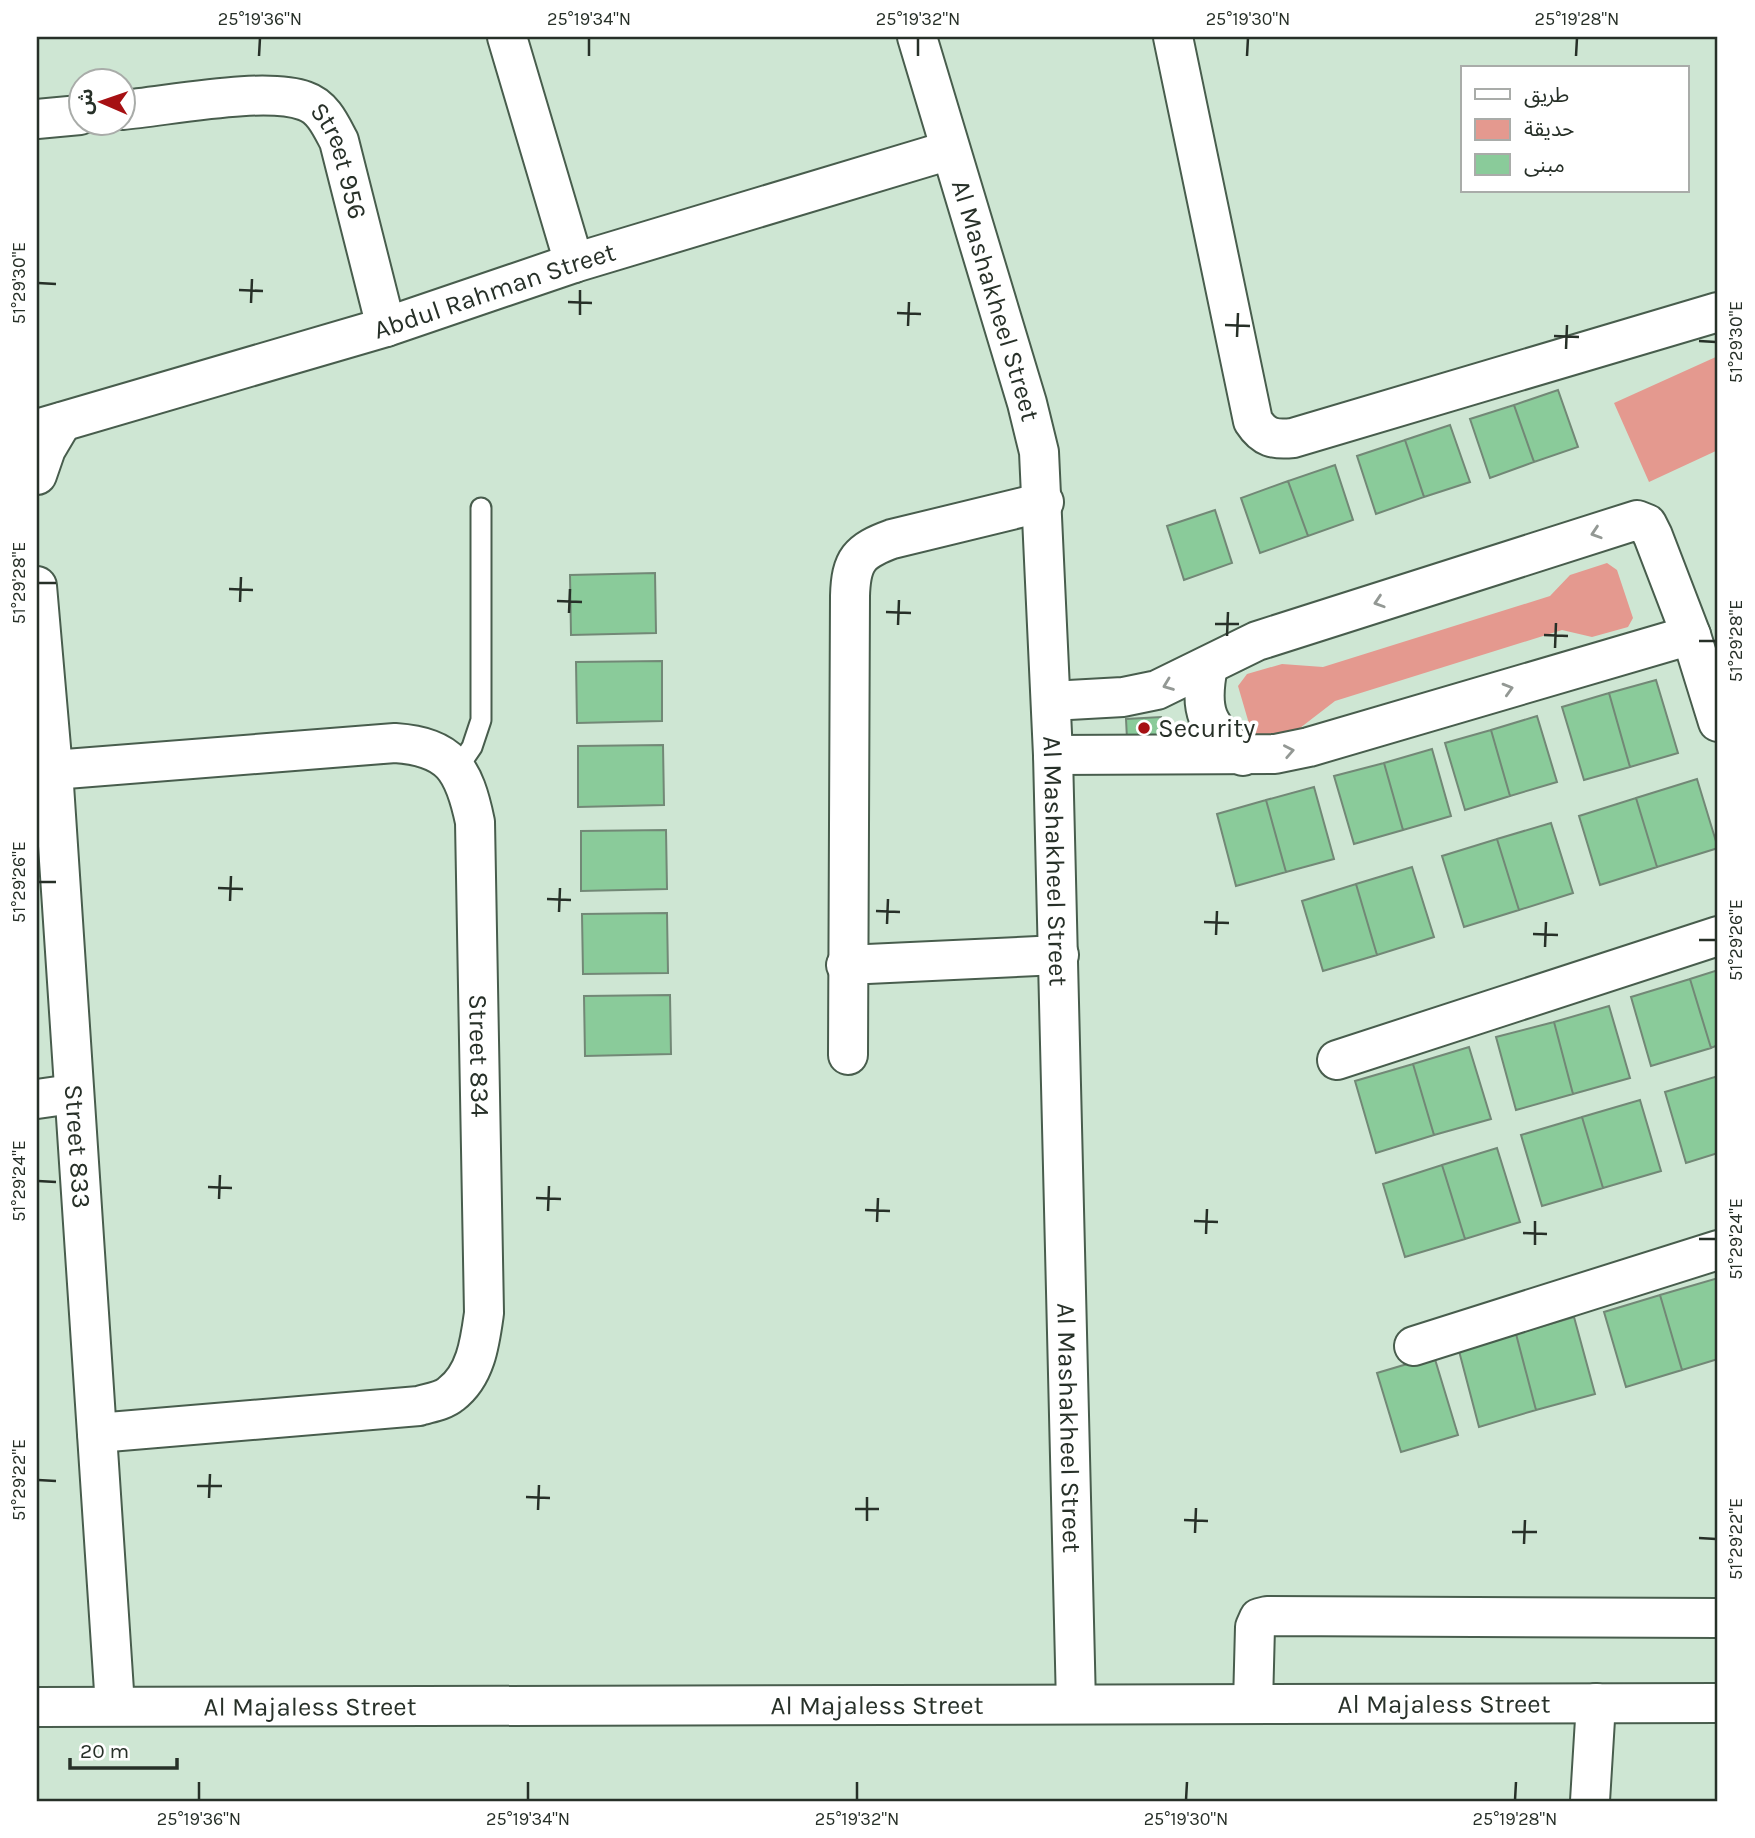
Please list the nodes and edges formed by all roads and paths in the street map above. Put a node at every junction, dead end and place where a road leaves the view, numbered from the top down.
1 (507, 37) edge
2 (917, 37) edge
3 (1173, 37) edge
4 (136, 109) edge
5 (66, 116) edge
6 (37, 119) edge
7 (950, 150) junction
8 (574, 262) junction
9 (1718, 312) edge
10 (386, 327) junction
11 (49, 425) edge
12 (37, 475) edge
13 (1044, 502) junction
14 (481, 508) dead end
15 (37, 586) edge
16 (1691, 635) junction
17 (1208, 666) junction
18 (1051, 701) junction
19 (1718, 722) edge
20 (1053, 755) junction
21 (1243, 755) junction
22 (457, 769) junction
23 (53, 770) junction
24 (1718, 936) edge
25 (1059, 955) junction
26 (846, 965) junction
27 (848, 1055) dead end
28 (1337, 1060) dead end
29 (55, 1097) edge
30 (1718, 1250) edge
31 (1414, 1346) dead end
32 (97, 1433) junction
33 (1718, 1618) edge
34 (1597, 1703) junction
35 (1718, 1703) edge
36 (1076, 1704) junction
37 (1253, 1704) junction
38 (114, 1706) junction
39 (37, 1707) edge
40 (1590, 1801) edge

1 - 8 street
2 - 7 street, Al Mashakheel Street
3 - 9 street
4 - 10 street, Street 956
5 - 6 street
7 - 8 street, Abdul Rahman Street
7 - 13 street, Al Mashakheel Street
8 - 10 street, Abdul Rahman Street
10 - 11 street, Abdul Rahman Street
11 - 12 street
13 - 18 street, Al Mashakheel Street
13 - 26 street
14 - 22 lane
15 - 23 street, Street 833
16 -> 17 street
16 - 19 street
21 -> 16 street
17 -> 18 street
17 - 21 street
18 - 20 street, Al Mashakheel Street
20 - 21 street
20 - 25 street, Al Mashakheel Street
22 - 23 street
22 - 32 street, Street 834
23 - 29 street, Street 833
24 - 28 street
25 - 26 street
25 - 36 street, Al Mashakheel Street
26 - 27 street
29 - 32 street, Street 833
30 - 31 street
32 - 38 street, Street 833
33 - 37 street
34 - 35 street, Al Majaless Street
34 - 37 street, Al Majaless Street
34 - 40 street
36 - 37 street, Al Majaless Street
36 - 38 street, Al Majaless Street
38 - 39 street, Al Majaless Street

